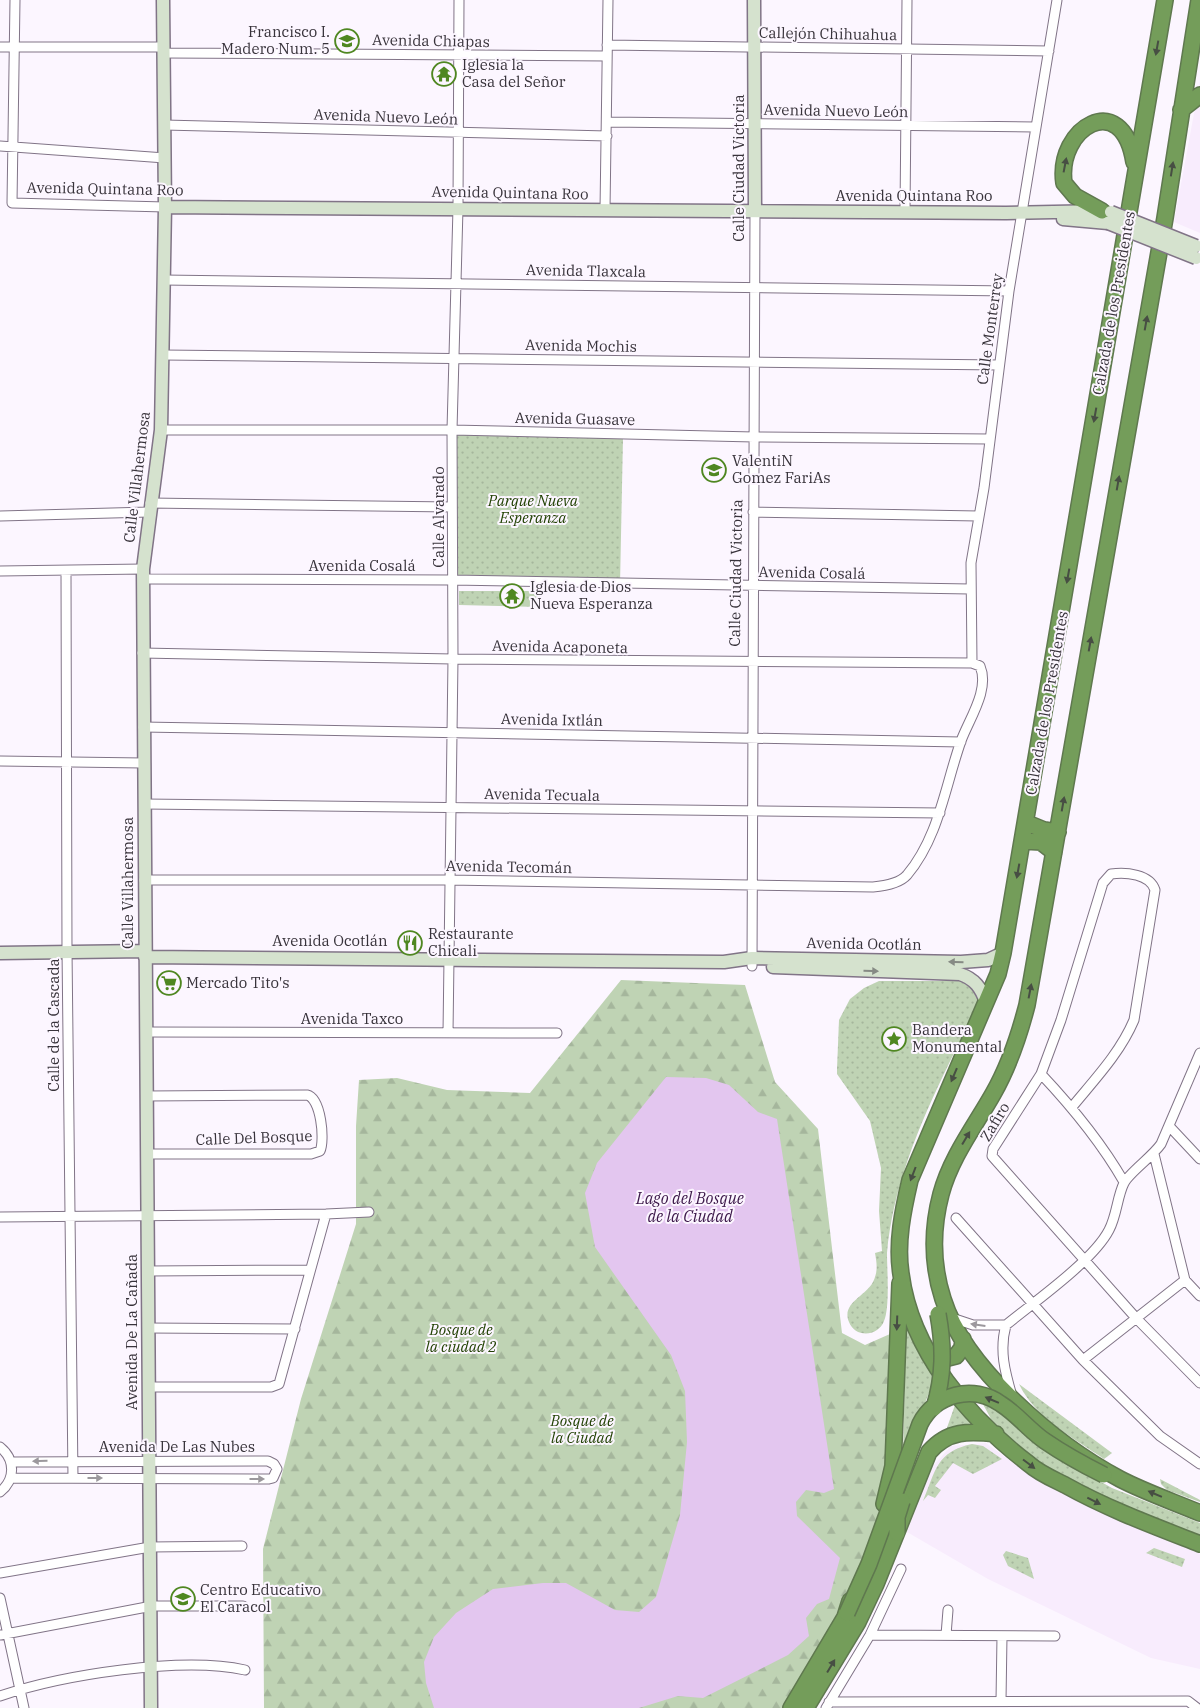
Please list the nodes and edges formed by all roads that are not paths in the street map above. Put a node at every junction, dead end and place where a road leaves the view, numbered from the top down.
1 (15, 0) edge
2 (163, 0) edge
3 (459, 0) edge
4 (608, 0) edge
5 (754, 0) edge
6 (906, 0) edge
7 (1057, 0) edge
8 (1165, 0) edge
9 (1199, 6) edge
10 (607, 46) junction
11 (0, 47) edge
12 (15, 47) junction
13 (754, 47) junction
14 (906, 49) junction
15 (164, 50) junction
16 (1049, 51) junction
17 (459, 56) junction
18 (607, 56) junction
19 (1200, 95) edge
20 (1181, 110) junction
21 (607, 122) junction
22 (756, 124) junction
23 (164, 125) junction
24 (906, 126) junction
25 (1035, 127) junction
26 (457, 133) junction
27 (607, 136) junction
28 (0, 146) edge
29 (13, 147) junction
30 (164, 158) junction
31 (1136, 173) junction
32 (165, 207) junction
33 (458, 208) junction
34 (605, 210) junction
35 (755, 212) junction
36 (905, 212) junction
37 (1022, 214) junction
38 (1107, 215) junction
39 (1198, 253) edge
40 (163, 280) junction
41 (456, 283) junction
42 (754, 286) junction
43 (1009, 291) junction
44 (163, 355) junction
45 (455, 359) junction
46 (754, 362) junction
47 (999, 364) junction
48 (161, 430) junction
49 (452, 430) junction
50 (754, 437) junction
51 (989, 439) junction
52 (452, 507) junction
53 (150, 508) junction
54 (753, 512) junction
55 (0, 516) edge
56 (978, 516) junction
57 (66, 571) junction
58 (0, 572) edge
59 (142, 574) junction
60 (452, 580) junction
61 (752, 587) junction
62 (970, 589) junction
63 (142, 653) junction
64 (453, 660) junction
65 (752, 662) junction
66 (975, 663) junction
67 (143, 728) junction
68 (451, 733) junction
69 (752, 736) junction
70 (961, 742) junction
71 (68, 761) junction
72 (0, 762) edge
73 (143, 763) junction
74 (144, 804) junction
75 (450, 808) junction
76 (752, 811) junction
77 (940, 813) junction
78 (1027, 823) junction
79 (1058, 832) junction
80 (1023, 841) junction
81 (1054, 852) junction
82 (144, 880) junction
83 (448, 880) junction
84 (751, 884) junction
85 (873, 887) joint
86 (67, 950) junction
87 (0, 953) edge
88 (1003, 953) junction
89 (145, 954) junction
90 (449, 958) junction
91 (752, 962) junction
92 (986, 1002) junction
93 (146, 1032) junction
94 (448, 1033) junction
95 (557, 1033) dead end
96 (1200, 1053) edge
97 (1041, 1074) junction
98 (1196, 1074) edge
99 (146, 1096) junction
100 (1072, 1107) junction
101 (1170, 1126) junction
102 (147, 1154) junction
103 (1154, 1154) junction
104 (1200, 1159) edge
105 (1124, 1182) junction
106 (369, 1212) dead end
107 (147, 1214) junction
108 (326, 1214) junction
109 (69, 1215) junction
110 (0, 1217) edge
111 (956, 1218) dead end
112 (1086, 1259) junction
113 (310, 1270) junction
114 (148, 1271) junction
115 (901, 1274) junction
116 (1185, 1280) junction
117 (1200, 1296) edge
118 (1033, 1303) junction
119 (945, 1316) junction
120 (1136, 1318) junction
121 (1006, 1325) junction
122 (148, 1328) junction
123 (294, 1329) junction
124 (963, 1339) junction
125 (928, 1355) junction
126 (1083, 1360) junction
127 (1200, 1383) edge
128 (148, 1387) junction
129 (1014, 1400) junction
130 (996, 1434) junction
131 (0, 1447) edge
132 (72, 1461) junction
133 (148, 1461) junction
134 (11, 1462) junction
135 (1200, 1464) edge
136 (11, 1478) junction
137 (73, 1478) junction
138 (149, 1478) junction
139 (1122, 1480) junction
140 (0, 1492) edge
141 (1200, 1513) edge
142 (897, 1533) junction
143 (1200, 1544) edge
144 (242, 1546) dead end
145 (150, 1547) junction
146 (901, 1569) dead end
147 (0, 1573) edge
148 (0, 1598) edge
149 (152, 1606) junction
150 (243, 1606) dead end
151 (948, 1610) dead end
152 (847, 1614) junction
153 (3, 1634) edge
154 (870, 1635) junction
155 (946, 1635) junction
156 (1002, 1636) junction
157 (1055, 1636) dead end
158 (151, 1667) junction
159 (245, 1670) dead end
160 (19, 1689) junction
161 (0, 1696) edge
162 (1001, 1701) junction
163 (827, 1705) edge
164 (936, 1705) edge
165 (1096, 1705) edge
166 (24, 1708) edge
167 (151, 1708) edge
168 (791, 1708) edge
169 (806, 1708) edge
170 (1197, 1708) edge

1 - 12 street
2 - 15 main road, Calle Villahermosa
3 - 17 street, Calle Alvarado
4 - 10 street
5 - 13 main road, Calle Ciudad Victoria
6 - 14 street
7 - 16 street, Calle Monterrey
8 -> 31 highway, Calzada de los Presidentes
9 - 20 highway
10 - 13 street, Callejón Chihuahua
10 - 18 street
11 - 12 street, Avenida Chiapas
12 - 15 street, Avenida Chiapas
12 - 29 street
13 - 14 street, Callejón Chihuahua
13 - 22 main road, Calle Ciudad Victoria
14 - 16 street, Callejón Chihuahua
14 - 24 street
15 - 17 street, Avenida Chiapas
15 - 23 main road, Calle Villahermosa
16 - 25 street, Calle Monterrey
17 - 18 street, Avenida Chiapas
17 - 26 street, Calle Alvarado
18 - 21 street
19 - 20 highway
79 -> 20 highway
21 - 22 street, Avenida Nuevo León
21 - 27 street
22 - 24 street, Avenida Nuevo León
22 - 35 main road, Calle Ciudad Victoria
23 - 26 street, Avenida Nuevo León
23 - 30 main road, Calle Villahermosa
24 - 25 street, Avenida Nuevo León
24 - 36 street
25 - 37 street, Calle Monterrey
26 - 27 street, Avenida Nuevo León
26 - 33 street, Calle Alvarado
27 - 34 street
28 - 29 street
29 - 30 street
29 - 32 street, Avenida Quintana Roo
30 - 32 main road, Calle Villahermosa
38 -> 31 highway
31 -> 78 highway, Calzada de los Presidentes
32 - 33 main road, Avenida Quintana Roo
32 - 40 main road, Calle Villahermosa
33 - 34 main road, Avenida Quintana Roo
33 - 41 street, Calle Alvarado
34 - 35 main road, Avenida Quintana Roo
35 - 36 main road, Avenida Quintana Roo
35 - 42 street, Calle Ciudad Victoria
36 - 37 main road, Avenida Quintana Roo
37 - 38 main road, Avenida Quintana Roo
37 - 43 street, Calle Monterrey
38 - 39 main road, Avenida Quintana Roo, bridge
40 - 41 street, Avenida Tlaxcala
40 - 44 main road, Calle Villahermosa
41 - 42 street, Avenida Tlaxcala
41 - 45 street, Calle Alvarado
42 - 43 street, Avenida Tlaxcala
42 - 46 street, Calle Ciudad Victoria
43 - 47 street, Calle Monterrey
44 - 45 street, Avenida Mochis
44 - 48 main road, Calle Villahermosa
45 - 46 street, Avenida Mochis
45 - 49 street, Calle Alvarado
46 - 47 street, Avenida Mochis
46 - 50 street, Calle Ciudad Victoria
47 - 51 street, Calle Monterrey
48 - 49 street, Avenida Guasave
48 - 53 main road, Calle Villahermosa
49 - 50 street, Avenida Guasave
49 - 52 street, Calle Alvarado
50 - 51 street, Avenida Guasave
50 - 54 street, Calle Ciudad Victoria
51 - 56 street, Calle Monterrey
52 - 53 street
52 - 60 street, Calle Alvarado
53 - 55 street
53 - 59 main road, Calle Villahermosa
54 - 56 street
54 - 61 street, Calle Ciudad Victoria
56 - 62 street, Calle Monterrey
57 - 58 street, Avenida Cosalá
57 - 59 street, Avenida Cosalá
57 - 71 street, Calle de la Cascada
59 - 60 street, Avenida Cosalá
59 - 63 main road, Calle Villahermosa
60 - 61 street, Avenida Cosalá
60 - 64 street, Calle Alvarado
61 - 62 street, Avenida Cosalá
61 - 65 street, Calle Ciudad Victoria
62 - 66 street, Calle Monterrey
63 - 64 street, Avenida Acaponeta
63 - 67 main road, Calle Villahermosa
64 - 65 street, Avenida Acaponeta
64 - 68 street, Calle Alvarado
65 - 66 street, Avenida Acaponeta
65 - 69 street, Calle Ciudad Victoria
66 - 70 street, Calle Monterrey
67 - 68 street, Avenida Ixtlán
67 - 73 main road, Calle Villahermosa
68 - 69 street, Avenida Ixtlán
68 - 75 street, Calle Alvarado
69 - 70 street, Avenida Ixtlán
69 - 76 street, Calle Ciudad Victoria
70 - 77 street, Calle Monterrey
71 - 72 street
71 - 73 street
71 - 86 street, Calle de la Cascada
73 - 74 main road, Calle Villahermosa
74 - 75 street, Avenida Tecuala
74 - 82 main road, Calle Villahermosa
75 - 76 street, Avenida Tecuala
75 - 83 street, Calle Alvarado
76 - 77 street, Avenida Tecuala
76 - 84 street, Calle Ciudad Victoria
77 - 85 street, Calle Monterrey
78 - 79 highway
78 - 80 highway, Calzada de los Presidentes
79 - 81 highway
80 - 81 highway
80 -> 88 highway, Calzada de los Presidentes
119 -> 81 highway
82 - 83 street, Avenida Tecomán
82 - 89 main road, Calle Villahermosa
83 - 84 street, Avenida Tecomán
83 - 90 street, Calle Alvarado
84 - 85 street, Avenida Tecomán
84 - 91 street, Calle Ciudad Victoria
86 - 87 main road, Avenida Ocotlán
86 - 89 main road, Avenida Ocotlán
86 - 109 street, Calle de la Cascada
88 -> 91 main road, Avenida Ocotlán
88 - 92 highway, Calzada de los Presidentes
89 - 90 main road, Avenida Ocotlán
89 - 93 main road, Avenida De La Cañada
90 - 91 main road, Avenida Ocotlán
90 - 94 street, Calle Alvarado
91 -> 92 main road, Avenida Ocotlán
92 -> 115 highway, Calzada de los Presidentes
93 - 94 street, Avenida Taxco
93 - 99 main road, Avenida De La Cañada
94 - 95 street, Avenida Taxco
96 - 98 street
97 - 100 street
97 - 100 street, Zafiro
97 - 112 street, Zafiro
98 - 101 street
99 - 102 main road, Avenida De La Cañada
99 - 102 street, Calle Del Bosque
100 - 105 street
101 - 103 street
101 - 104 street
102 - 107 main road, Avenida De La Cañada
103 - 105 street
103 - 116 street
105 - 112 street
106 - 108 street
107 - 108 street
107 - 109 street
107 - 114 main road, Avenida De La Cañada
108 - 113 street
109 - 110 street
109 - 132 street, Calle de la Cascada
111 - 118 street
112 - 118 street
112 - 120 street, Zafiro
113 - 114 street
113 - 123 street
114 - 122 main road, Avenida De La Cañada
115 - 125 highway, Calzada de los Presidentes
115 -> 152 highway
116 - 117 street
116 - 120 street
118 - 121 street
118 - 126 street
121 -> 119 street
119 - 124 highway
119 - 142 highway, bridge
120 - 126 street
120 - 127 street, Zafiro
121 - 129 street
122 - 123 street
122 - 128 main road, Avenida De La Cañada
123 - 128 street
124 - 125 highway
124 - 129 highway
125 - 130 highway, Calzada de los Presidentes
126 - 135 street
128 - 133 main road, Avenida De La Cañada
129 - 139 highway
130 - 142 highway
130 -> 143 highway, Calzada de los Presidentes
131 - 134 street
132 - 133 street, Avenida De Las Nubes
132 -> 134 street, Avenida De Las Nubes
132 - 137 street, Calle de la Cascada
133 - 138 main road, Avenida De La Cañada
138 -> 133 street, Avenida De Las Nubes
134 - 136 street
136 - 137 street, Avenida De Las Nubes
136 - 140 street
137 -> 138 street, Avenida De Las Nubes
138 - 145 main road, Avenida De La Cañada
141 -> 139 highway
139 -> 152 highway, bridge
169 -> 142 highway
144 - 145 street
145 - 147 street
145 - 149 main road, Avenida De La Cañada
146 - 154 street
148 - 153 street
149 - 150 street
149 - 153 street
149 - 158 main road, Avenida De La Cañada
151 - 155 street
152 - 168 highway
153 - 160 street
154 - 155 street
154 - 163 street
155 - 156 street
156 - 157 street
156 - 162 street
158 - 159 street
158 - 160 street
158 - 167 main road, Avenida De La Cañada
160 - 161 street
160 - 166 street
162 - 164 street
162 - 165 street
163 - 164 street
165 - 170 street

